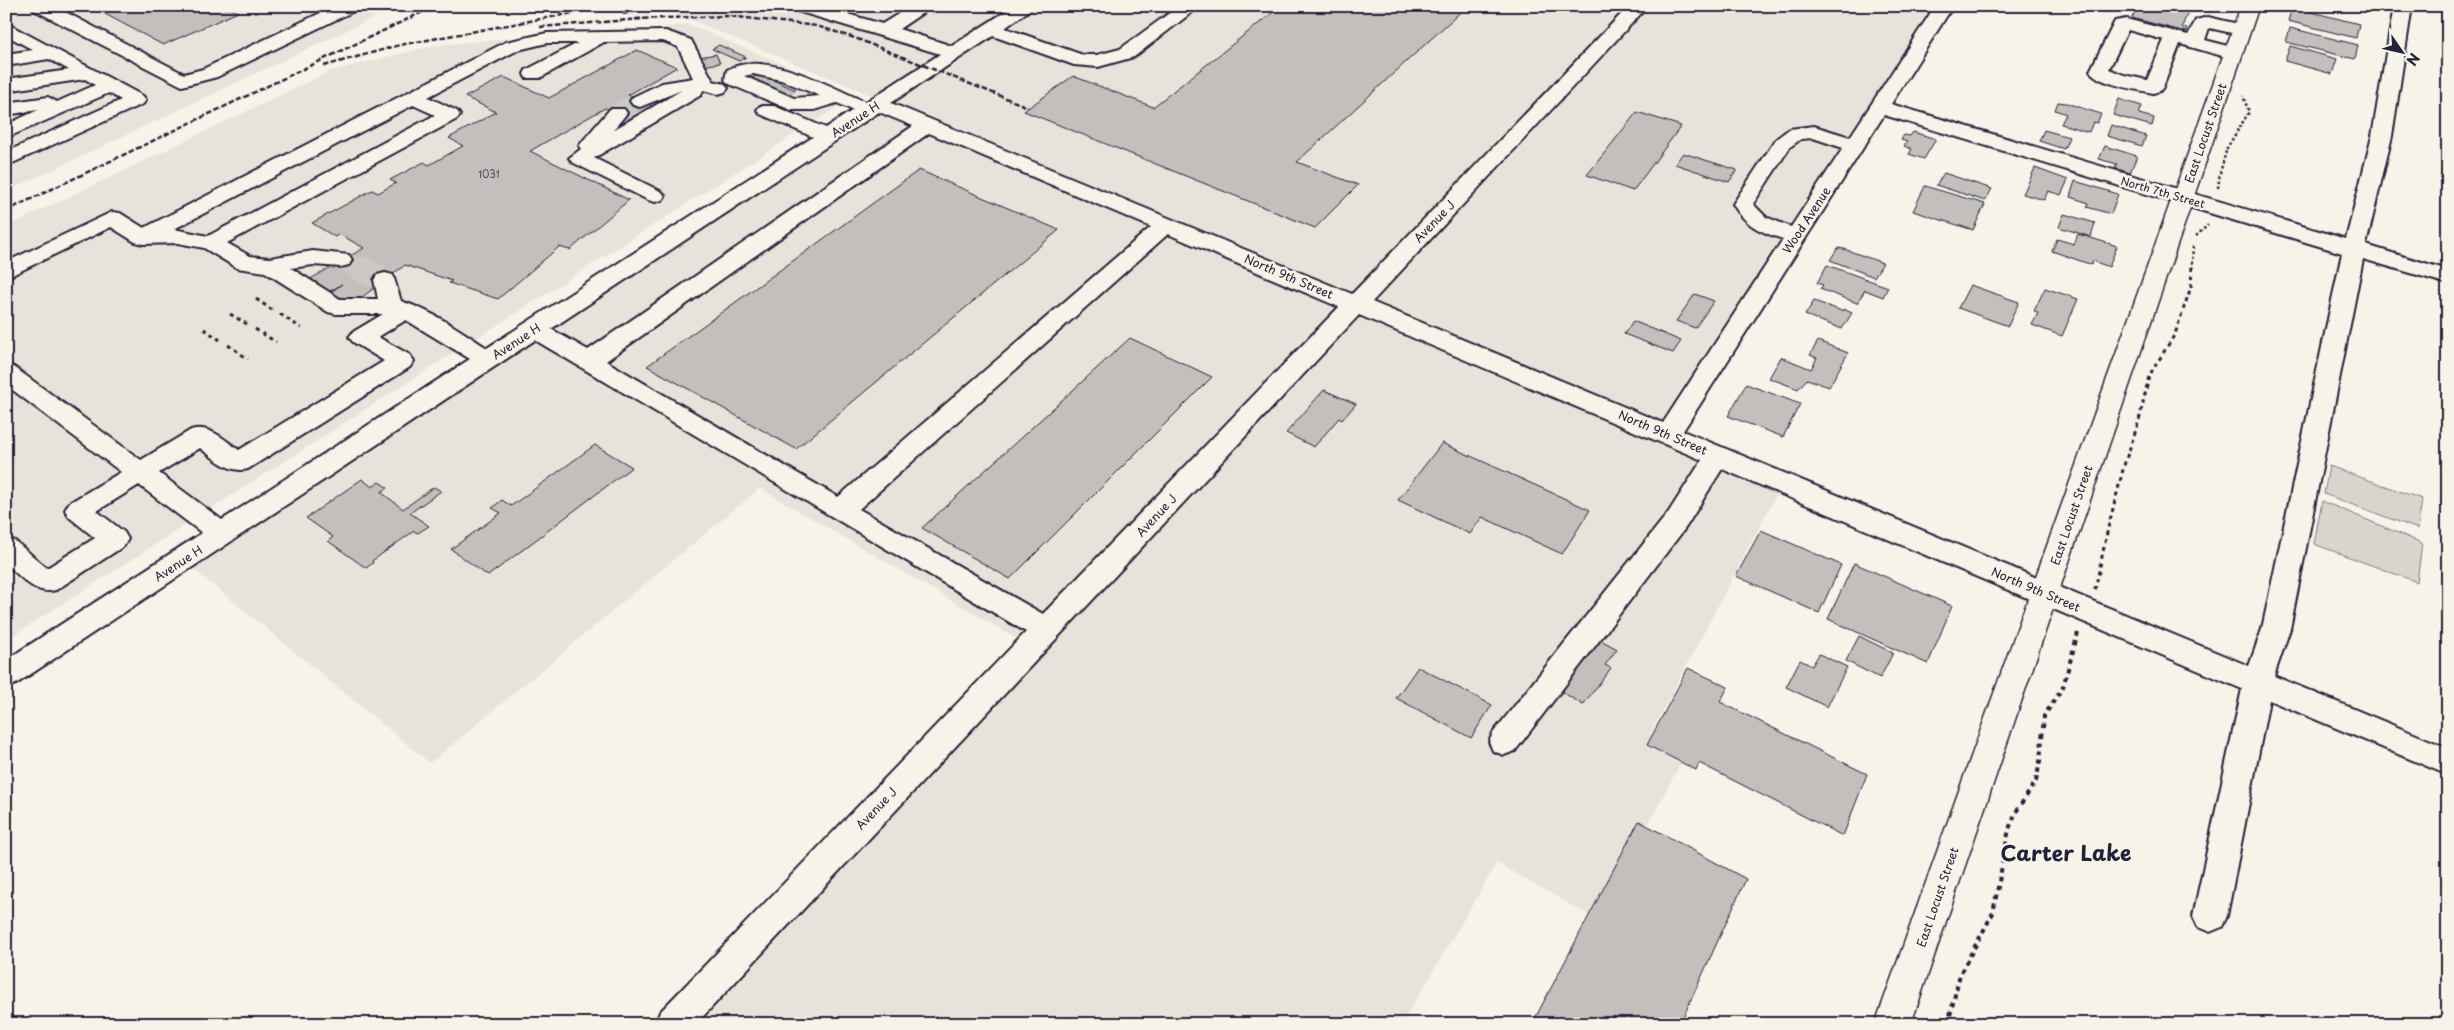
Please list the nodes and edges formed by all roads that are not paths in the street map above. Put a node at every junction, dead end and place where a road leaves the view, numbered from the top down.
1 (40, 6) edge
2 (350, 6) edge
3 (800, 6) edge
4 (924, 6) edge
5 (1026, 6) edge
6 (1191, 6) edge
7 (1639, 6) edge
8 (1944, 6) edge
9 (2250, 6) edge
10 (2403, 6) edge
11 (884, 30) junction
12 (991, 30) junction
13 (2241, 30) junction
14 (11, 34) edge
15 (602, 37) junction
16 (2174, 37) dead end
17 (2194, 43) junction
18 (52, 53) junction
19 (956, 53) junction
20 (2233, 53) junction
21 (6, 60) edge
22 (88, 73) junction
23 (533, 74) dead end
24 (705, 84) junction
25 (6, 85) edge
26 (110, 85) junction
27 (412, 97) junction
28 (838, 97) dead end
29 (80, 98) junction
30 (640, 100) tunnel mouth
31 (873, 107) junction
32 (1879, 107) junction
33 (6, 109) edge
34 (617, 113) tunnel mouth
35 (928, 125) junction
36 (6, 132) edge
37 (828, 136) junction
38 (1854, 145) junction
39 (579, 158) junction
40 (6, 160) edge
41 (656, 196) dead end
42 (2183, 198) junction
43 (1166, 225) junction
44 (1796, 236) junction
45 (143, 237) junction
46 (211, 243) junction
47 (2354, 249) junction
48 (341, 260) tunnel mouth
49 (270, 265) junction
50 (6, 271) edge
51 (2448, 278) edge
52 (385, 280) tunnel mouth
53 (1355, 304) junction
54 (398, 308) junction
55 (534, 329) junction
56 (488, 359) junction
57 (589, 361) junction
58 (6, 373) edge
59 (1669, 434) junction
60 (1718, 455) junction
61 (140, 473) junction
62 (840, 510) junction
63 (222, 534) junction
64 (6, 548) edge
65 (2044, 593) junction
66 (1047, 630) junction
67 (9, 669) edge
68 (2258, 682) junction
69 (1504, 742) dead end
70 (2448, 762) edge
71 (2210, 916) dead end
72 (672, 1024) edge
73 (1893, 1024) edge

1 - 2 street
3 - 11 street
4 - 11 street
5 - 12 street, Avenue H
6 - 12 street
7 - 53 street, Avenue J
8 - 32 street, Wood Avenue
9 - 13 main road, East Locust Street
10 - 47 street
11 - 19 street
12 - 19 street, Avenue H
13 - 17 street
13 - 20 main road, East Locust Street
14 - 18 street
15 - 23 street
15 - 24 street
15 - 27 street
16 - 17 street
17 - 20 street
18 - 21 street
18 - 22 street
19 - 31 street, Avenue H
20 - 42 main road, East Locust Street
22 - 25 street
22 - 26 street
24 - 30 street
24 - 37 street
24 - 39 street
26 - 29 street
26 - 40 street
27 - 45 street
27 - 46 street
28 - 31 street, North 9th Street
29 - 33 street
29 - 36 street
31 - 35 street, North 9th Street
31 - 37 street, Avenue H
32 - 38 street, Wood Avenue
32 - 42 street, North 7th Street
34 - 39 street
35 - 43 street, North 9th Street
35 - 57 street
37 - 55 street, Avenue H
38 - 44 street, Wood Avenue
38 - 44 street
39 - 41 street
42 - 47 street, North 7th Street
42 - 65 main road, East Locust Street
43 - 53 street, North 9th Street
43 - 62 street
44 - 59 street, Wood Avenue
45 - 46 street
45 - 50 street
46 - 49 street
47 - 51 street, North 7th Street
47 - 68 street
48 - 49 street
49 - 54 street
52 - 54 street
53 - 59 street, North 9th Street
53 - 66 street, Avenue J
54 - 56 street
54 - 61 street
55 - 56 street, Avenue H
55 - 57 street
56 - 63 street, Avenue H
57 - 62 street
58 - 61 street
59 - 60 street, North 9th Street
60 - 65 street, North 9th Street
60 - 69 street
61 - 63 street
61 - 64 street
62 - 66 street
63 - 67 street, Avenue H
65 - 68 street, North 9th Street
65 - 73 main road, East Locust Street
66 - 72 street, Avenue J
68 - 70 street, North 9th Street
68 - 71 street

